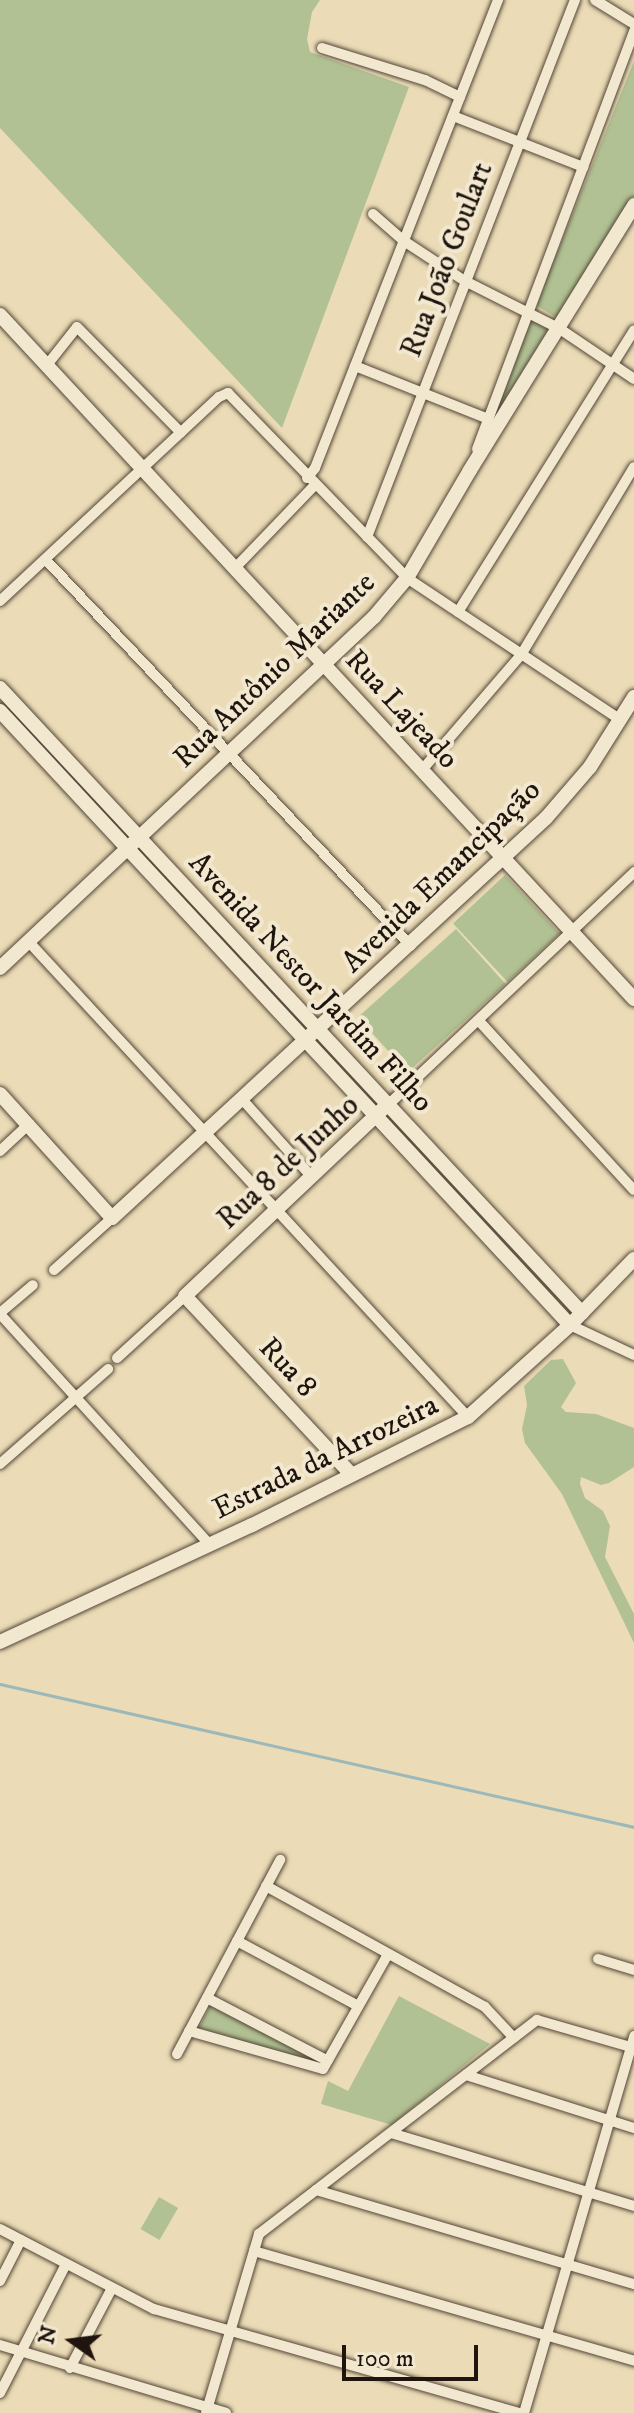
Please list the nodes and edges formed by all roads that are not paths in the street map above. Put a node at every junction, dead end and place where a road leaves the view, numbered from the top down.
1 (498, 0) edge
2 (575, 0) edge
3 (595, 0) edge
4 (634, 24) edge
5 (634, 31) edge
6 (322, 48) dead end
7 (460, 97) junction
8 (453, 116) junction
9 (520, 142) junction
10 (583, 167) junction
11 (634, 205) edge
12 (373, 214) dead end
13 (404, 241) junction
14 (465, 281) junction
15 (527, 312) junction
16 (0, 315) edge
17 (560, 329) junction
18 (634, 330) edge
19 (47, 365) junction
20 (612, 365) junction
21 (355, 366) junction
22 (634, 379) edge
23 (422, 393) junction
24 (488, 419) junction
25 (181, 433) junction
26 (634, 467) edge
27 (143, 469) junction
28 (470, 470) junction
29 (311, 482) junction
30 (367, 537) junction
31 (46, 560) junction
32 (235, 568) junction
33 (407, 578) junction
34 (0, 601) edge
35 (458, 612) junction
36 (521, 655) junction
37 (324, 664) junction
38 (0, 688) edge
39 (634, 697) edge
40 (0, 711) edge
41 (621, 720) junction
42 (229, 752) junction
43 (422, 770) junction
44 (139, 837) junction
45 (127, 848) junction
46 (504, 858) junction
47 (634, 872) edge
48 (220, 924) junction
49 (572, 932) junction
50 (209, 935) junction
51 (28, 941) junction
52 (411, 946) junction
53 (0, 968) edge
54 (634, 999) edge
55 (479, 1021) junction
56 (318, 1029) junction
57 (306, 1040) junction
58 (0, 1094) edge
59 (241, 1098) junction
60 (388, 1105) junction
61 (376, 1116) junction
62 (29, 1124) junction
63 (206, 1131) junction
64 (0, 1151) edge
65 (312, 1177) junction
66 (634, 1190) edge
67 (278, 1209) junction
68 (112, 1218) junction
69 (634, 1259) edge
70 (54, 1270) dead end
71 (33, 1285) dead end
72 (185, 1296) junction
73 (582, 1313) junction
74 (0, 1314) edge
75 (570, 1325) junction
76 (588, 1334) junction
77 (634, 1355) edge
78 (117, 1358) dead end
79 (108, 1369) dead end
80 (74, 1399) junction
81 (468, 1417) junction
82 (0, 1464) edge
83 (351, 1474) junction
84 (209, 1544) junction
85 (0, 1642) edge
86 (280, 1860) dead end
87 (266, 1886) junction
88 (237, 1941) junction
89 (388, 1954) junction
90 (598, 1959) dead end
91 (634, 1970) edge
92 (207, 1998) junction
93 (358, 2006) junction
94 (189, 2031) junction
95 (634, 2036) edge
96 (514, 2038) junction
97 (632, 2048) edge
98 (177, 2054) dead end
99 (326, 2065) junction
100 (466, 2075) junction
101 (609, 2121) junction
102 (634, 2128) edge
103 (391, 2133) junction
104 (316, 2190) junction
105 (588, 2193) junction
106 (634, 2206) edge
107 (1, 2233) edge
108 (21, 2240) junction
109 (254, 2251) junction
110 (66, 2264) junction
111 (568, 2265) junction
112 (0, 2281) edge
113 (634, 2284) edge
114 (112, 2288) junction
115 (231, 2329) junction
116 (547, 2335) junction
117 (0, 2345) edge
118 (20, 2353) junction
119 (634, 2361) edge
120 (70, 2368) junction
121 (0, 2393) edge
122 (207, 2410) edge
123 (226, 2413) edge
124 (518, 2413) edge
125 (524, 2413) edge

1 - 7 street
2 - 9 street, Rua João Goulart
3 - 4 street
5 - 10 street
6 - 7 street
7 - 8 street
8 - 9 street
8 - 13 street
9 - 10 street
9 - 14 street, Rua João Goulart
10 - 15 street
11 - 17 main road, Rua Antônio Mariante
12 - 13 street
13 - 14 street
13 - 21 street
14 - 15 street
14 - 23 street, Rua João Goulart
15 - 17 street
15 - 24 street
16 - 19 main road, Rua Lajeado
17 - 20 street
17 - 28 main road, Rua Antônio Mariante
18 - 20 street
19 - 25 street
19 - 27 main road, Rua Lajeado
20 - 22 street
20 - 35 street
21 - 23 street
21 - 29 street
23 - 24 street
23 - 30 street, Rua João Goulart
24 - 28 street
25 - 27 street
25 - 29 street
26 - 36 street
27 - 31 street
27 - 32 main road, Rua Lajeado
28 - 33 main road, Rua Antônio Mariante
29 - 30 street
29 - 32 street
30 - 33 street
31 - 34 street
31 - 42 street
32 - 37 main road, Rua Lajeado
33 - 35 street
33 - 37 main road, Rua Antônio Mariante
35 - 36 street
36 - 41 street
36 - 43 street
37 - 42 main road, Rua Antônio Mariante
37 - 43 main road, Rua Lajeado
38 - 44 main road, Avenida Nestor Jardim Filho
39 - 41 main road, Avenida Emancipação
40 - 45 main road, Avenida Nestor Jardim Filho
41 - 46 main road, Avenida Emancipação
42 - 44 main road, Rua Antônio Mariante
42 - 52 street
43 - 46 main road, Rua Lajeado
44 - 45 main road, Rua Antônio Mariante
44 - 48 main road, Avenida Nestor Jardim Filho
45 - 50 main road, Avenida Nestor Jardim Filho
45 - 51 main road, Rua Antônio Mariante
46 - 49 main road, Rua Lajeado
46 - 52 main road, Avenida Emancipação
47 - 49 street, Rua 8 de Junho
48 - 50 main road
48 - 56 main road, Avenida Nestor Jardim Filho
49 - 54 main road, Rua Lajeado
49 - 55 street, Rua 8 de Junho
50 - 57 main road, Avenida Nestor Jardim Filho
51 - 53 main road, Rua Antônio Mariante
51 - 63 street
52 - 56 main road, Avenida Emancipação
55 - 60 street, Rua 8 de Junho
55 - 66 street
56 - 57 main road, Avenida Emancipação
56 - 60 main road, Avenida Nestor Jardim Filho
57 - 59 main road, Avenida Emancipação
57 - 61 main road, Avenida Nestor Jardim Filho
58 - 62 main road
59 - 63 main road, Avenida Emancipação
59 - 65 street
60 - 61 main road, Rua 8 de Junho
60 - 73 main road, Avenida Nestor Jardim Filho
61 - 65 main road, Rua 8 de Junho
61 - 75 main road, Avenida Nestor Jardim Filho
62 - 64 street
62 - 68 main road
63 - 67 street
63 - 68 main road, Avenida Emancipação
65 - 67 main road, Rua 8 de Junho
67 - 72 main road, Rua 8 de Junho
67 - 81 street
68 - 70 street, Avenida Emancipação
69 - 73 main road, Estrada da Arrozeira
71 - 74 street
72 - 78 street, Rua 8 de Junho
72 - 83 main road, Rua 8
73 - 75 main road, Estrada da Arrozeira
73 - 76 street
74 - 80 street
75 - 76 street
75 - 81 main road, Estrada da Arrozeira
76 - 77 street
79 - 80 street
80 - 82 street
80 - 84 street
81 - 83 main road, Estrada da Arrozeira
83 - 84 main road, Estrada da Arrozeira
84 - 85 main road, Estrada da Arrozeira
86 - 87 street
87 - 88 street
87 - 89 street
88 - 92 street
88 - 93 street
89 - 93 street
89 - 96 street
90 - 91 street
92 - 94 street
92 - 99 street
93 - 99 street
94 - 98 street
94 - 99 street
95 - 97 street
96 - 97 street
96 - 100 street
97 - 101 street
100 - 101 street
100 - 103 street
101 - 102 street
101 - 105 street
103 - 104 street
103 - 105 street
104 - 109 street
104 - 111 street
105 - 106 street
105 - 111 street
107 - 108 street
108 - 110 street
108 - 112 street
109 - 115 street
109 - 116 street
110 - 114 street
110 - 118 street
111 - 113 street
111 - 116 street
114 - 115 street
114 - 120 street
115 - 122 street
115 - 124 street
116 - 119 street
116 - 125 street
117 - 118 street
118 - 120 street
118 - 121 street
120 - 122 street
122 - 123 street

